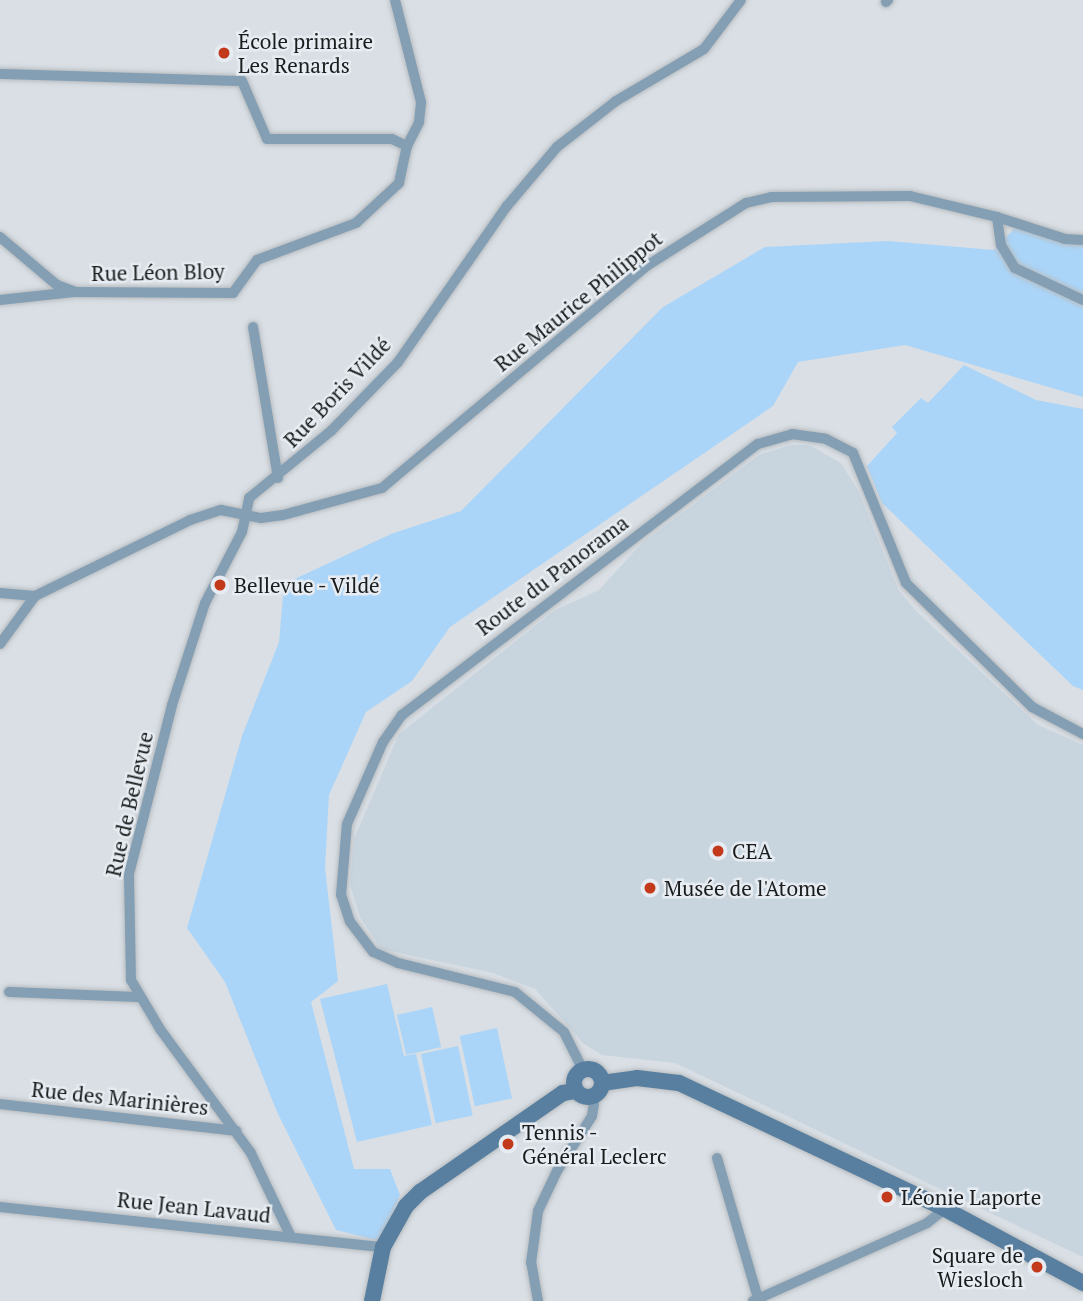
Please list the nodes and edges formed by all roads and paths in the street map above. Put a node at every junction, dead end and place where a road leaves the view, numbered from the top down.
1 (395, 0) edge
2 (741, 0) edge
3 (0, 74) edge
4 (407, 146) junction
5 (997, 217) junction
6 (0, 237) edge
7 (1083, 240) edge
8 (76, 292) junction
9 (0, 300) edge
10 (1083, 300) edge
11 (253, 327) dead end
12 (278, 478) junction
13 (245, 515) junction
14 (0, 593) edge
15 (35, 596) junction
16 (0, 644) edge
17 (1083, 734) edge
18 (9, 992) dead end
19 (138, 997) junction
20 (583, 1070) junction
21 (602, 1083) junction
22 (583, 1094) junction
23 (0, 1104) edge
24 (236, 1130) junction
25 (717, 1158) dead end
26 (0, 1207) edge
27 (945, 1209) junction
28 (291, 1237) junction
29 (383, 1247) junction
30 (1083, 1283) edge
31 (755, 1299) edge
32 (372, 1301) edge
33 (538, 1301) edge

1 - 4 street
2 - 12 street, Rue Boris Vildé
3 - 4 street
4 - 8 street, Rue Léon Bloy
5 - 7 street, Rue Maurice Philippot
5 - 10 street
5 - 13 street, Rue Maurice Philippot
6 - 8 street, Rue Léon Bloy
8 - 9 street
11 - 12 street
12 - 13 street, Rue Boris Vildé
13 - 15 street
13 - 19 street, Rue de Bellevue
14 - 15 street
15 - 16 street
17 - 20 street, Route du Panorama
18 - 19 street
19 - 24 street, Rue de Bellevue
20 - 21 street
20 - 22 street
21 - 22 street
21 - 27 street
22 - 29 street
22 - 33 street
23 - 24 street, Rue des Marinières
24 - 28 street, Rue de Bellevue
25 - 31 street
26 - 28 street, Rue Jean Lavaud
27 - 30 street
27 - 31 street
28 - 29 street, Rue Jean Lavaud
29 - 32 street

